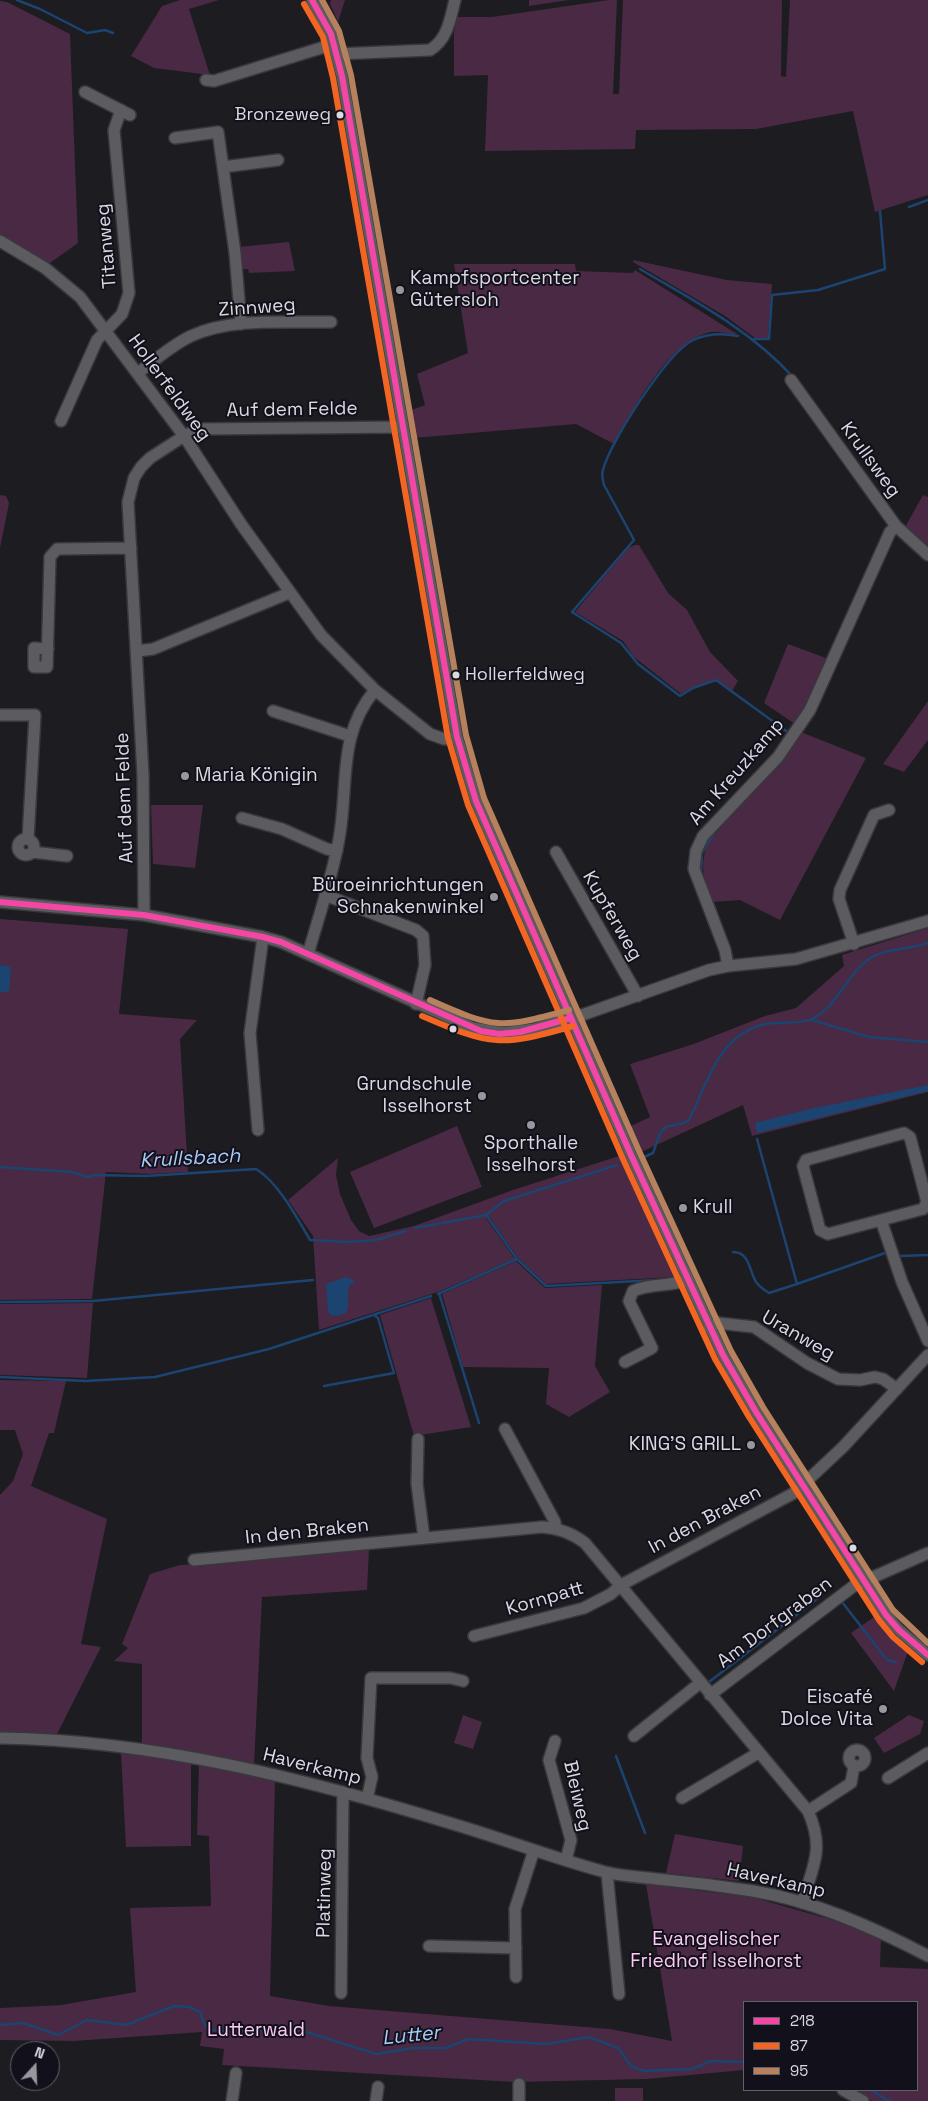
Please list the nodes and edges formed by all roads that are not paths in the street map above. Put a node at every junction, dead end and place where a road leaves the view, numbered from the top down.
1 (312, 0) edge
2 (455, 0) edge
3 (336, 49) junction
4 (206, 80) dead end
5 (85, 92) dead end
6 (175, 138) dead end
7 (278, 160) dead end
8 (223, 167) junction
9 (0, 241) edge
10 (331, 322) dead end
11 (241, 324) junction
12 (106, 331) junction
13 (138, 373) junction
14 (791, 380) dead end
15 (61, 421) dead end
16 (403, 427) junction
17 (184, 436) junction
18 (896, 526) junction
19 (131, 548) junction
20 (928, 555) edge
21 (289, 594) junction
22 (48, 649) dead end
23 (137, 651) junction
24 (375, 690) junction
25 (273, 712) dead end
26 (0, 714) edge
27 (350, 736) junction
28 (457, 737) junction
29 (889, 810) dead end
30 (242, 818) dead end
31 (337, 850) junction
32 (556, 852) dead end
33 (66, 856) dead end
34 (326, 896) junction
35 (0, 902) edge
36 (144, 915) junction
37 (928, 921) edge
38 (263, 937) junction
39 (854, 944) junction
40 (308, 954) junction
41 (728, 966) junction
42 (638, 996) junction
43 (416, 1004) junction
44 (571, 1018) junction
45 (258, 1130) dead end
46 (881, 1220) junction
47 (687, 1280) junction
48 (709, 1327) junction
49 (928, 1341) edge
50 (928, 1355) edge
51 (625, 1362) dead end
52 (897, 1389) junction
53 (505, 1429) dead end
54 (418, 1439) dead end
55 (802, 1484) junction
56 (555, 1528) junction
57 (424, 1538) junction
58 (928, 1553) edge
59 (194, 1560) dead end
60 (863, 1580) junction
61 (621, 1585) junction
62 (474, 1636) dead end
63 (928, 1655) edge
64 (463, 1681) dead end
65 (700, 1683) junction
66 (710, 1695) junction
67 (634, 1736) dead end
68 (0, 1738) edge
69 (555, 1741) dead end
70 (758, 1753) junction
71 (928, 1753) edge
72 (854, 1766) dead end
73 (888, 1778) dead end
74 (344, 1792) junction
75 (682, 1798) dead end
76 (367, 1799) junction
77 (808, 1811) junction
78 (534, 1850) junction
79 (566, 1860) junction
80 (607, 1873) junction
81 (802, 1903) junction
82 (429, 1946) dead end
83 (516, 1948) junction
84 (928, 1956) edge
85 (516, 1977) dead end
86 (341, 1994) dead end
87 (619, 1994) dead end
88 (236, 2073) dead end
89 (520, 2084) dead end
90 (378, 2087) dead end
91 (845, 2091) edge
92 (232, 2101) edge
93 (376, 2101) edge
94 (519, 2101) edge
95 (863, 2101) edge

1 - 3 street
2 - 3 street
3 - 4 street
3 - 16 street
5 - 12 street, Titanweg
6 - 8 street
7 - 8 street
8 - 11 street
9 - 12 street, Hollerfeldweg
10 - 11 street, Zinnweg
11 - 13 street, Zinnweg
12 - 13 street, Hollerfeldweg
12 - 15 street, Titanweg
13 - 17 street, Hollerfeldweg
14 - 18 street, Krullsweg
16 - 17 street, Auf dem Felde
16 - 28 street
17 - 19 street, Auf dem Felde
17 - 21 street, Hollerfeldweg
18 - 20 street, Krullsweg
18 - 41 street, Am Kreuzkamp
19 - 22 street
19 - 23 street, Auf dem Felde
21 - 23 street
21 - 24 street, Hollerfeldweg
23 - 36 street, Auf dem Felde
24 - 27 street
24 - 28 street, Hollerfeldweg
25 - 27 street
26 - 33 street
27 - 31 street
28 - 44 street
29 - 39 street
30 - 31 street
31 - 34 street
32 - 42 street, Kupferweg
34 - 40 street
34 - 43 street
35 - 36 street
36 - 38 street
37 - 39 street
38 - 40 street
38 - 45 street
39 - 41 street
40 - 43 street
41 - 42 street
42 - 44 street
43 - 44 street
44 - 47 street
46 - 46 street
46 - 49 street
47 - 48 street
47 - 51 street
48 - 52 street, Uranweg
48 - 55 street
50 - 52 street, In den Braken
52 - 55 street, In den Braken
53 - 56 street
54 - 57 street
55 - 60 street
55 - 61 street, In den Braken
56 - 57 street, In den Braken
56 - 61 street, In den Braken
57 - 59 street, In den Braken
58 - 60 street, Am Dorfgraben
60 - 63 street
60 - 66 street, Am Dorfgraben
61 - 62 street, Kornpatt
61 - 65 street, In den Braken
64 - 76 street
65 - 66 street, In den Braken
65 - 67 street, Am Dorfgraben
66 - 70 street, In den Braken
68 - 74 street, Haverkamp
69 - 79 street, Bleiweg
70 - 75 street
70 - 77 street, In den Braken
71 - 73 street
72 - 77 street
74 - 76 street, Haverkamp
74 - 86 street, Platinweg
76 - 78 street, Haverkamp
77 - 81 street
78 - 79 street, Haverkamp
78 - 83 street
79 - 80 street, Haverkamp
80 - 81 street, Haverkamp
80 - 87 street
81 - 84 street, Haverkamp
82 - 83 street
83 - 85 street
88 - 92 street
89 - 94 street
90 - 93 street
91 - 95 street

